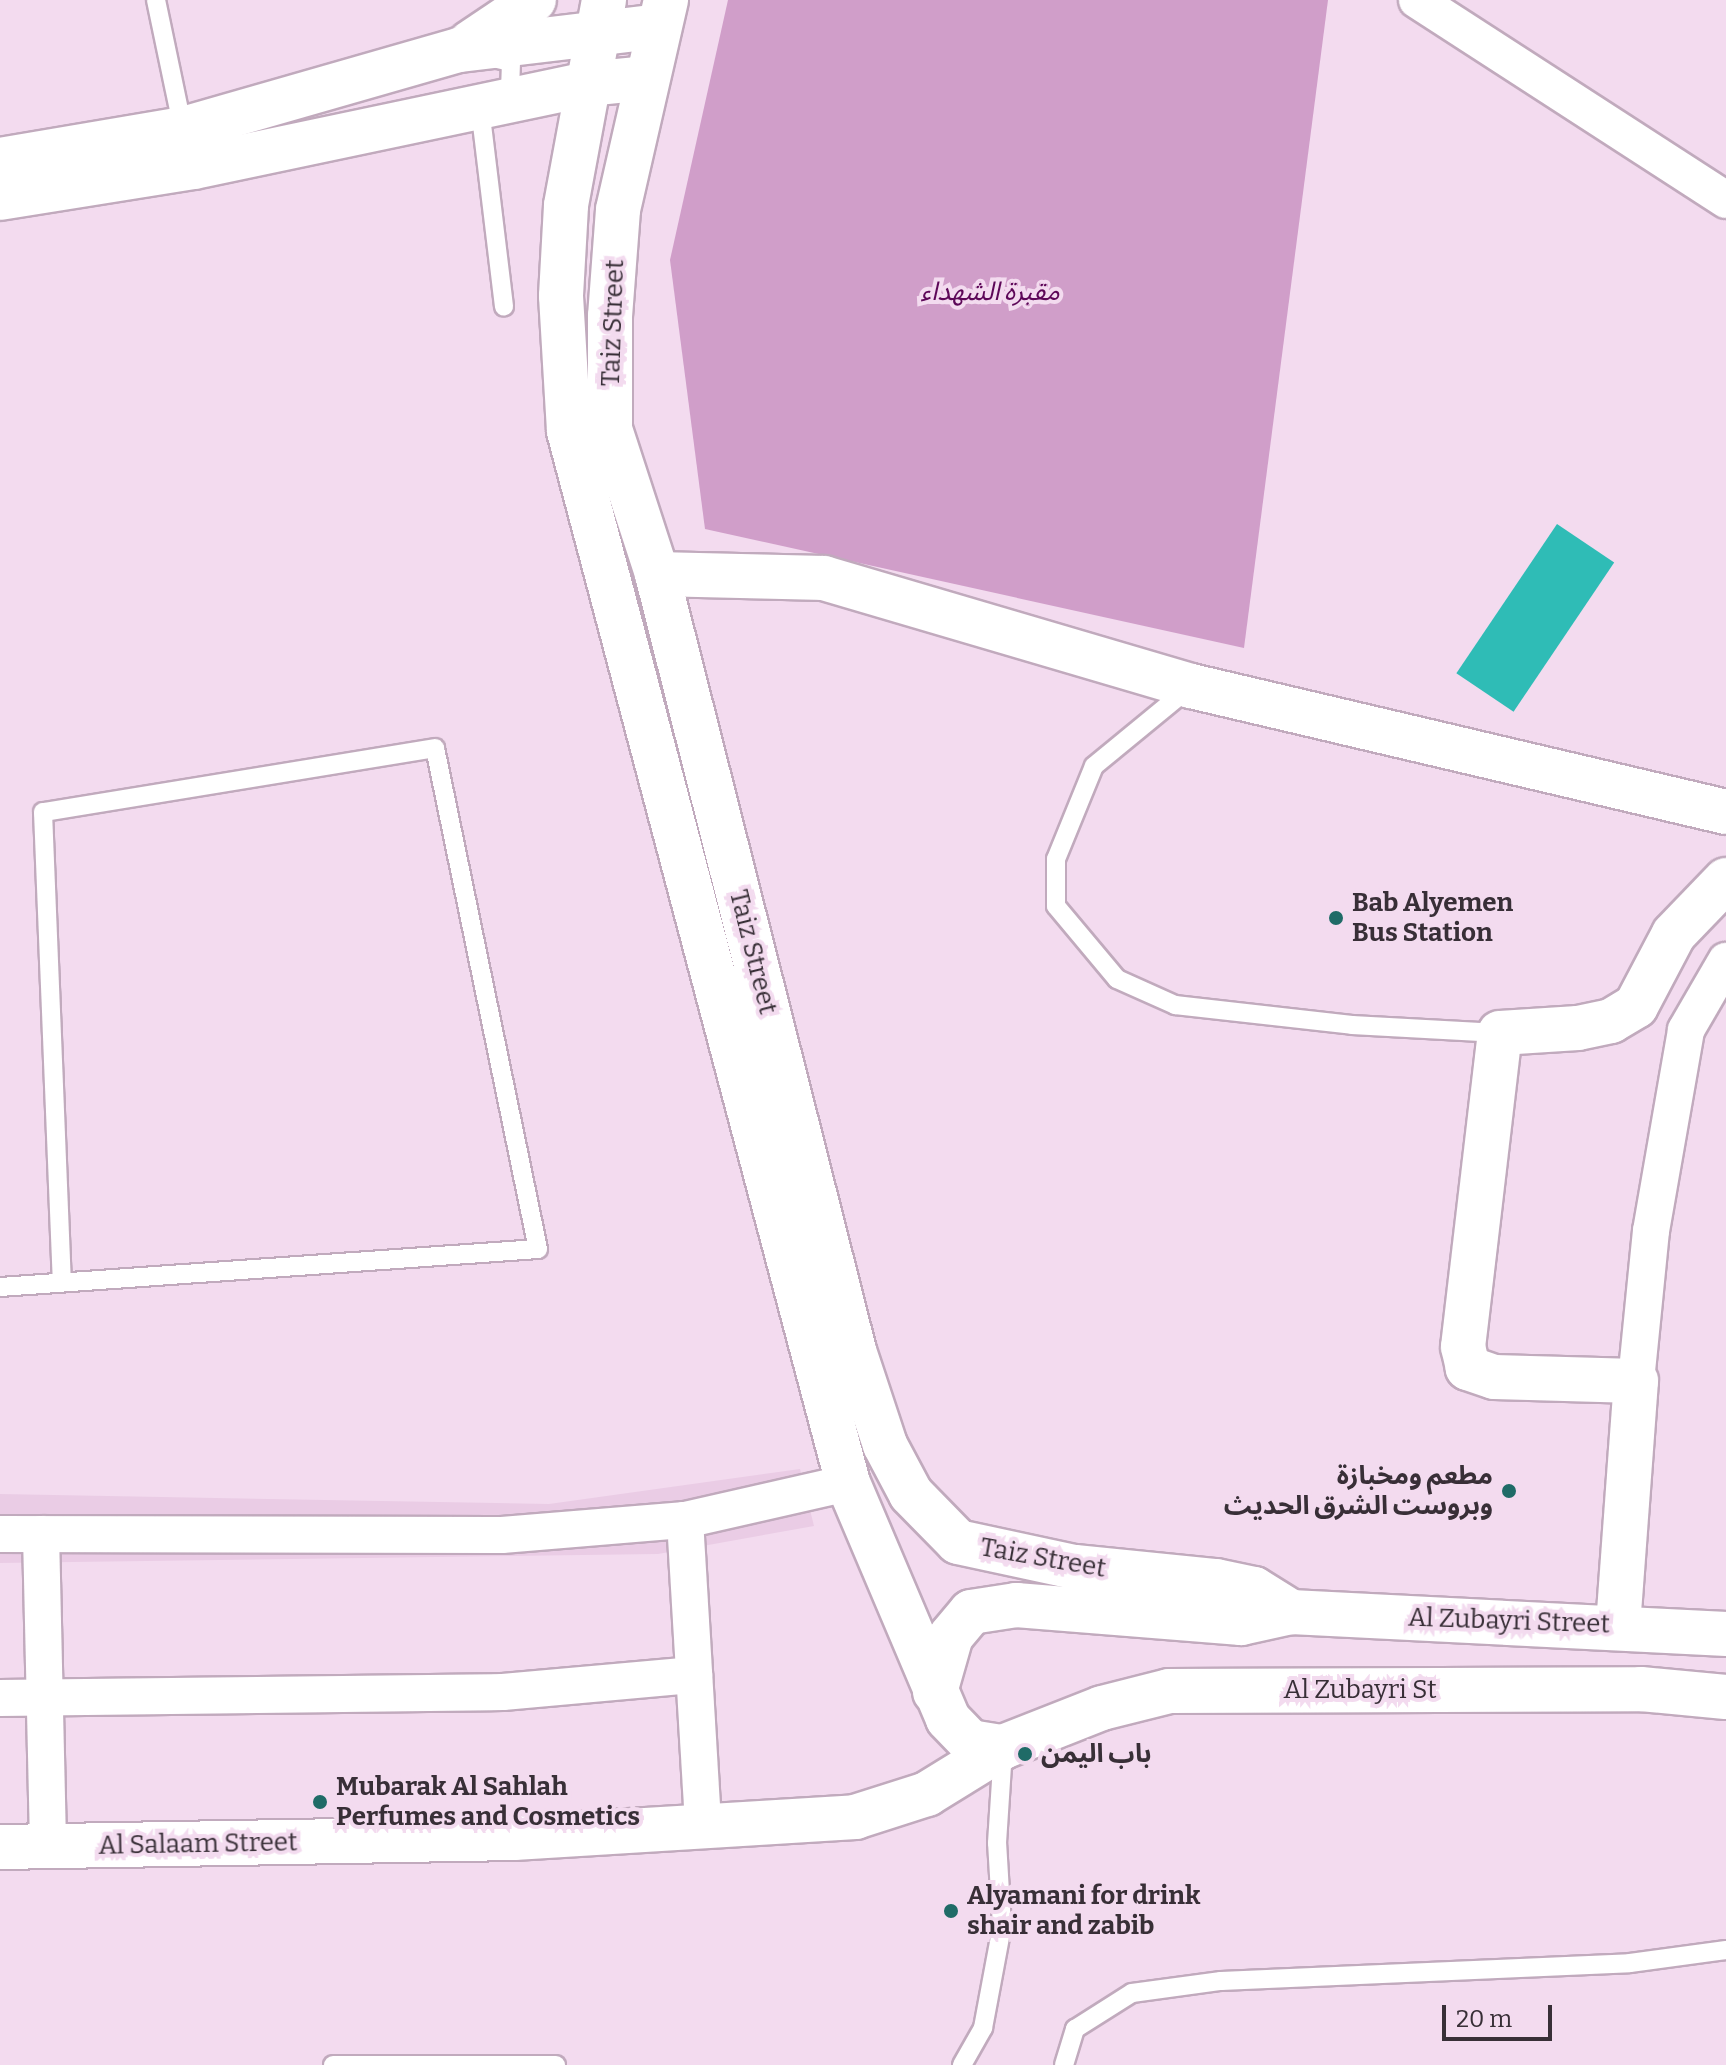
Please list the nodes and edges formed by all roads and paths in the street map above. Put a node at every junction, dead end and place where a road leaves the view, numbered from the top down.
1 (156, 0) edge
2 (534, 0) edge
3 (1417, 0) edge
4 (663, 13) edge
5 (599, 16) edge
6 (459, 50) junction
7 (646, 78) junction
8 (587, 84) junction
9 (480, 108) junction
10 (188, 148) junction
11 (0, 160) edge
12 (0, 198) edge
13 (1726, 200) edge
14 (504, 307) dead end
15 (657, 574) junction
16 (1191, 686) junction
17 (1726, 812) edge
18 (1726, 880) edge
19 (1726, 961) edge
20 (1500, 1033) junction
21 (62, 1279) junction
22 (0, 1287) edge
23 (1636, 1381) junction
24 (848, 1483) junction
25 (685, 1520) junction
26 (0, 1534) edge
27 (41, 1534) junction
28 (1291, 1612) junction
29 (1618, 1626) junction
30 (1726, 1634) edge
31 (694, 1675) junction
32 (935, 1692) junction
33 (1726, 1697) edge
34 (0, 1698) edge
35 (48, 1698) junction
36 (1003, 1747) junction
37 (703, 1826) junction
38 (48, 1846) junction
39 (0, 1847) edge
40 (1726, 1950) edge
41 (333, 2065) edge
42 (556, 2065) edge
43 (962, 2065) edge
44 (1064, 2065) edge

1 - 10 lane
2 - 6 main road
3 - 13 street
4 - 5 main road
4 - 7 main road, Taiz Street
5 - 6 main road
5 - 8 main road, Taiz Street
6 - 9 lane
6 - 10 main road
7 - 8 main road
7 - 15 main road, Taiz Street
8 - 9 main road
8 - 24 main road, Taiz Street
9 - 10 main road
9 - 14 lane
10 - 11 main road
10 - 12 main road
15 - 16 main road
15 - 28 main road, Taiz Street
16 - 17 main road
16 - 20 lane
18 - 20 main road
19 - 23 street
20 - 23 main road
21 - 21 lane
21 - 22 lane
23 - 29 main road
24 - 25 street
24 - 32 main road, Taiz Street
25 - 27 street
25 - 31 street
26 - 27 street
27 - 35 street
28 - 29 main road, Al Zubayri Street
28 - 32 main road
29 - 30 main road, Al Zubayri Street
31 - 35 street
31 - 37 street
32 - 36 main road, Taiz Street
33 - 36 main road, Al Zubayri St
34 - 35 street
35 - 38 street
36 - 37 main road, Al Salaam Street
36 - 43 lane
37 - 38 main road, Al Salaam Street
38 - 39 main road, Al Salaam Street
40 - 44 lane
41 - 42 lane

